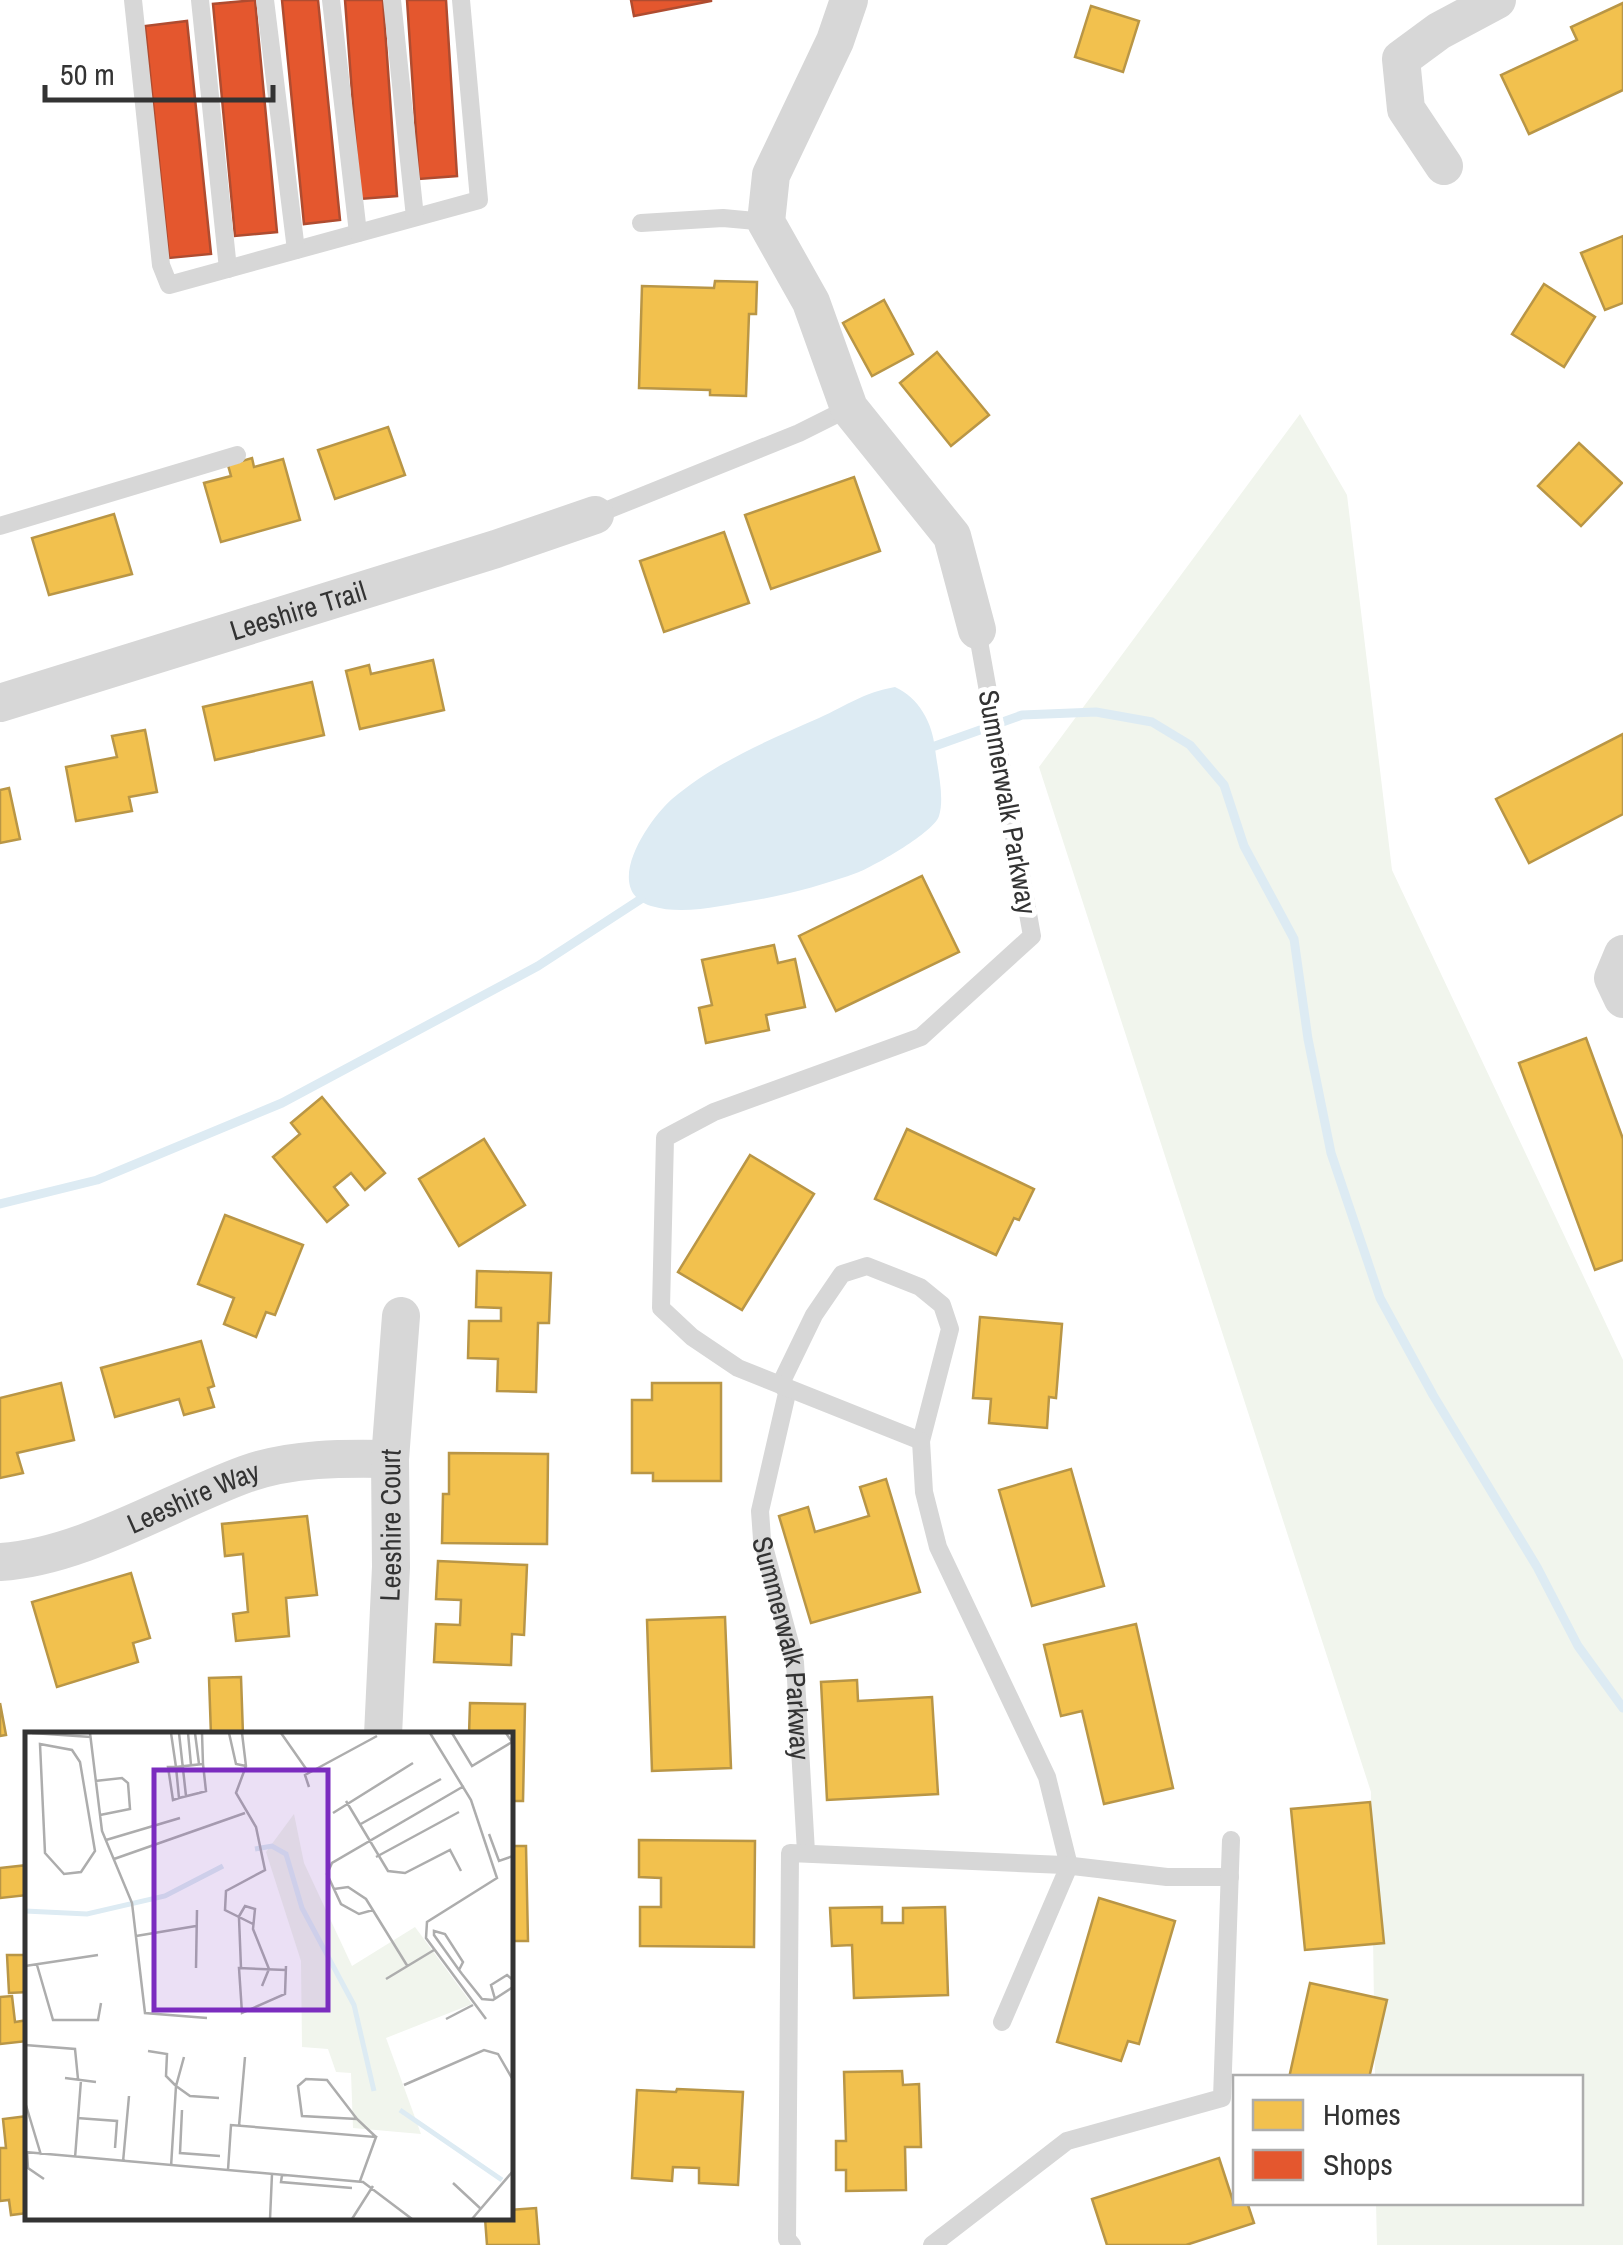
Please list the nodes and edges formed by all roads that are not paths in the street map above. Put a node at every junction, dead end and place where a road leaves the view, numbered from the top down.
1 (133, 0) edge
2 (200, 0) edge
3 (266, 0) edge
4 (331, 0) edge
5 (392, 0) edge
6 (461, 0) edge
7 (849, 0) edge
8 (1498, 0) edge
9 (1430, 16) edge
10 (1444, 166) dead end
11 (415, 218) junction
12 (641, 222) dead end
13 (766, 222) junction
14 (358, 233) junction
15 (296, 250) junction
16 (228, 269) junction
17 (850, 408) junction
18 (238, 456) dead end
19 (595, 515) joint
20 (0, 526) edge
21 (977, 630) joint
22 (0, 703) edge
23 (1623, 954) edge
24 (1623, 999) edge
25 (401, 1316) dead end
26 (785, 1388) junction
27 (920, 1441) junction
28 (390, 1459) junction
29 (0, 1562) edge
30 (383, 1732) edge
31 (1231, 1840) dead end
32 (798, 1852) junction
33 (1070, 1866) junction
34 (1230, 1876) junction
35 (1002, 2022) dead end
36 (790, 2242) edge
37 (932, 2245) edge

1 - 16 lane
2 - 16 lane
3 - 15 lane
4 - 14 lane
5 - 11 lane
6 - 11 lane
7 - 13 street
8 - 9 street
9 - 10 street
11 - 14 lane
12 - 13 lane
13 - 17 street, Summerwalk Parkway
14 - 15 lane
15 - 16 lane
17 - 19 lane
17 - 21 street, Summerwalk Parkway
18 - 20 lane
19 - 22 street, Leeshire Trail
21 - 26 lane, Summerwalk Parkway
23 - 24 street
25 - 28 street, Leeshire Court
26 - 27 lane, Summerwalk Parkway
26 - 27 lane, Summerwalk Parkway
26 - 32 lane, Summerwalk Parkway
27 - 33 lane, Summerwalk Parkway
28 - 29 street, Leeshire Way
28 - 30 street, Leeshire Court
31 - 34 lane
32 - 33 lane
32 - 36 lane, Summerwalk Parkway
33 - 34 lane
33 - 35 lane
34 - 37 lane

